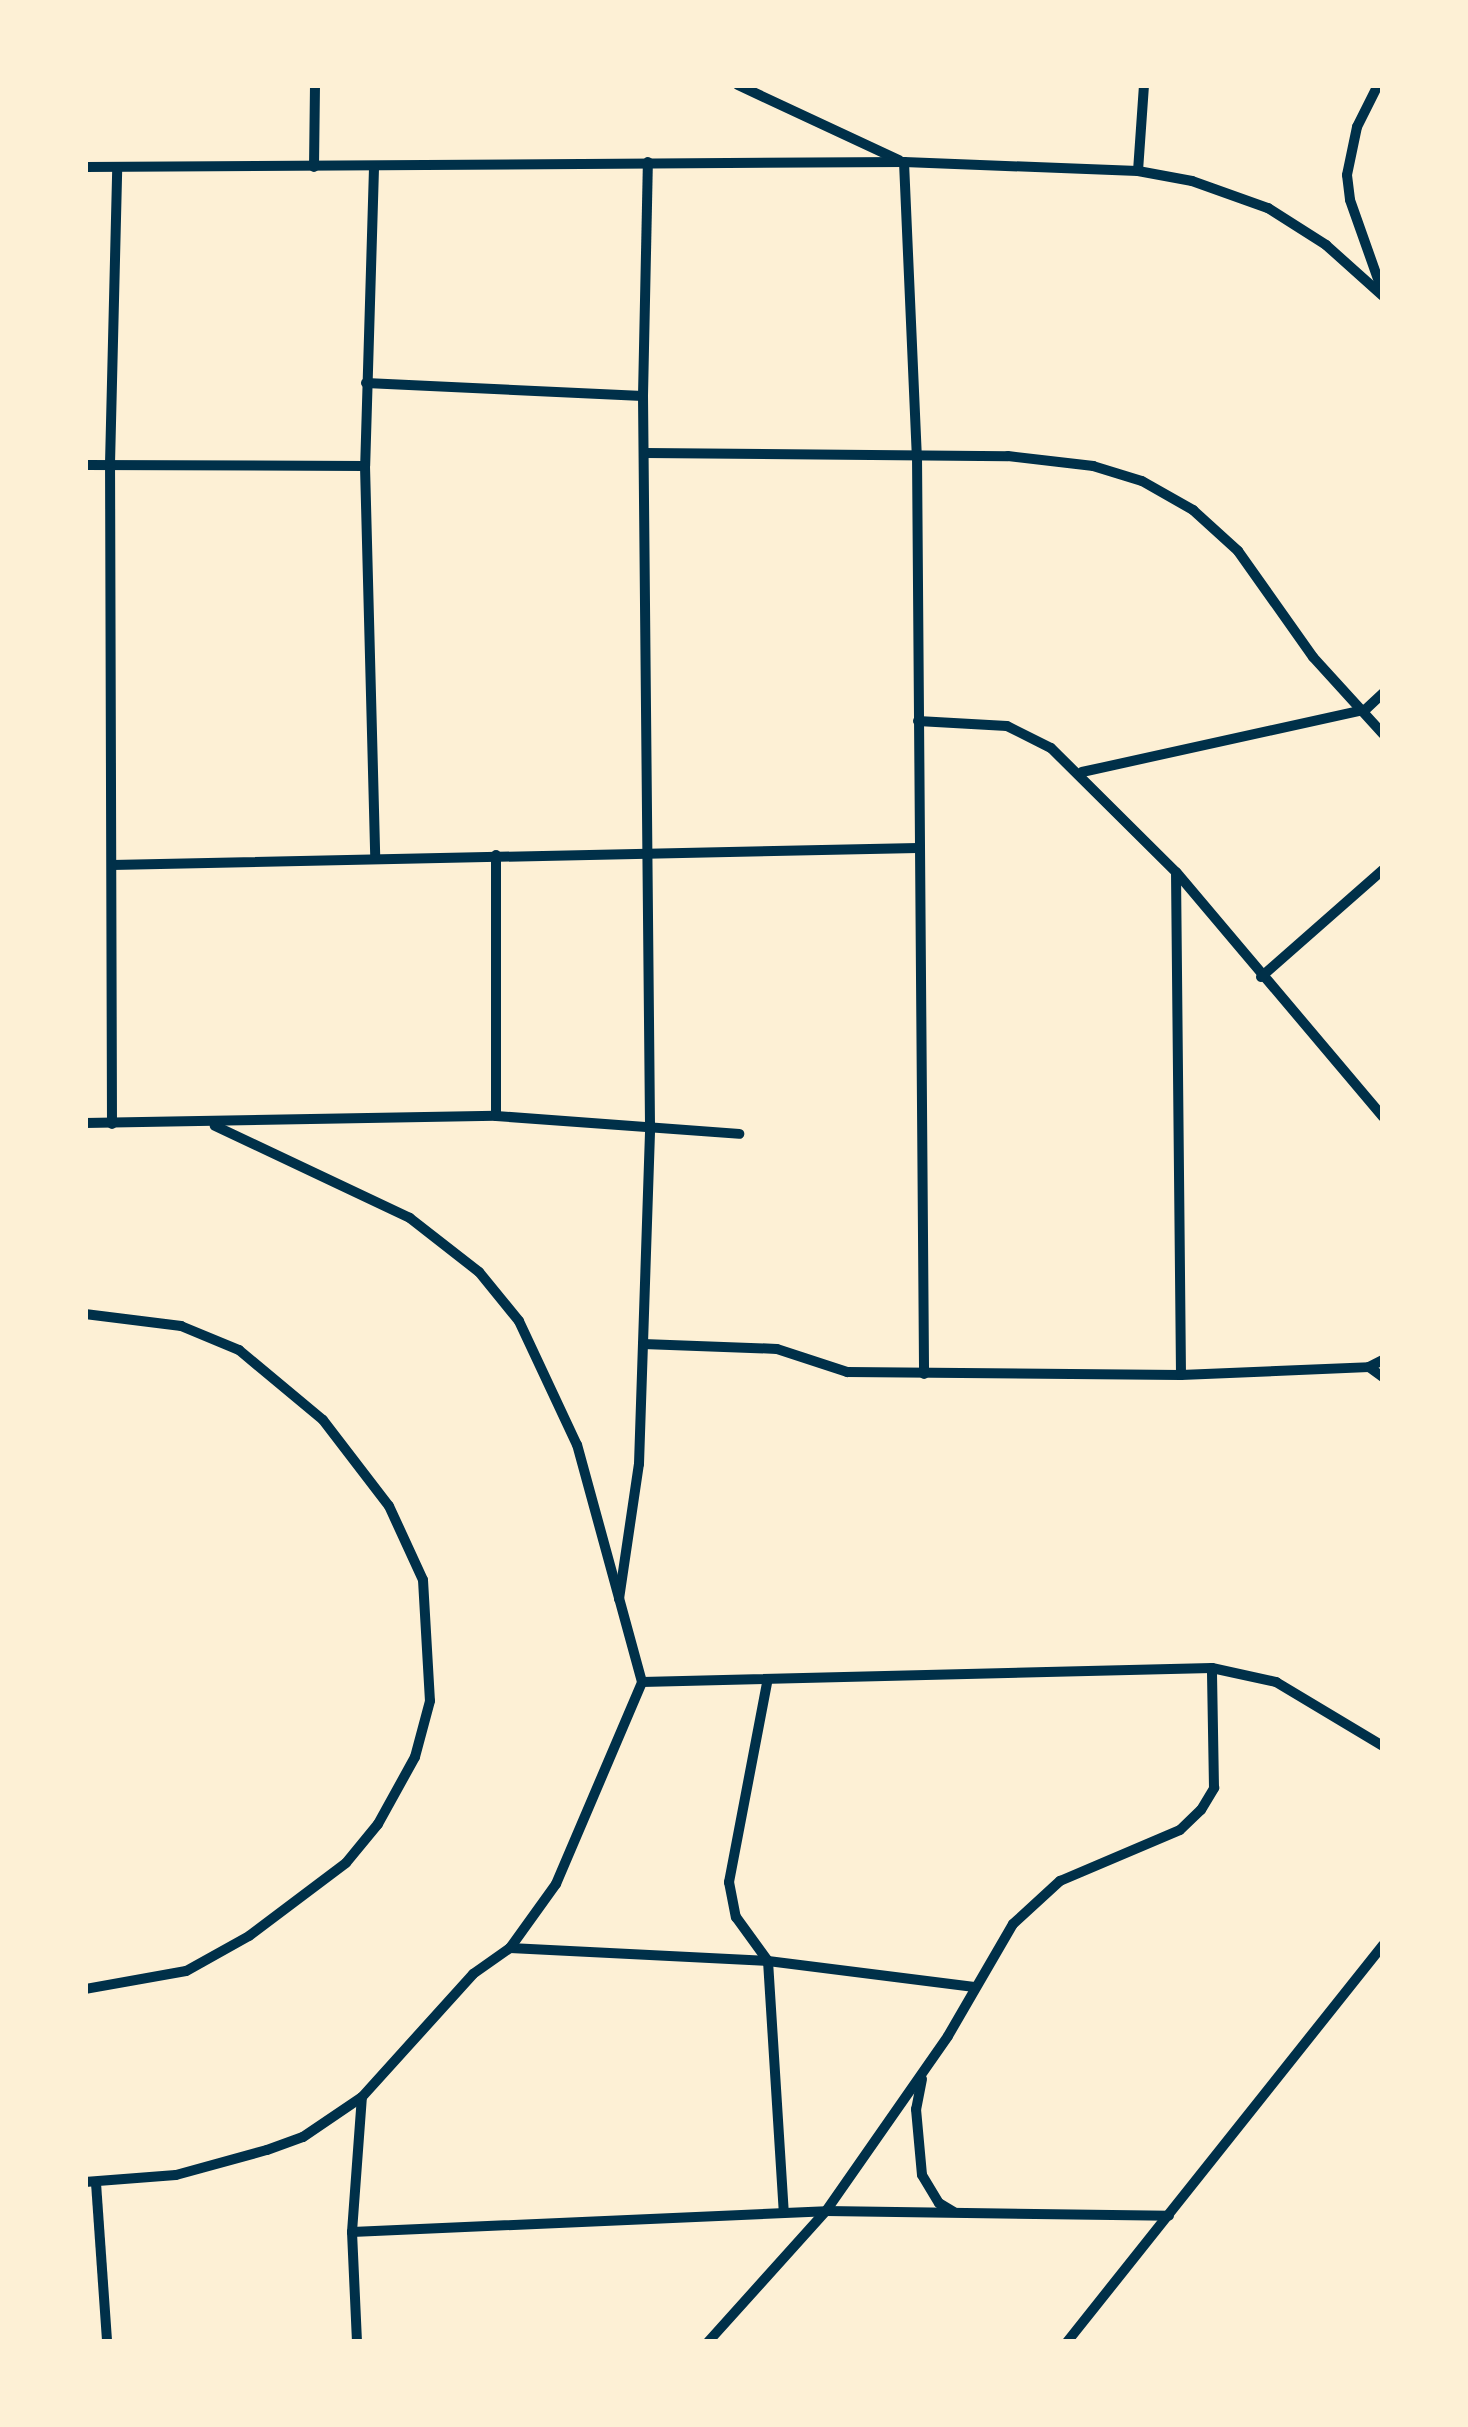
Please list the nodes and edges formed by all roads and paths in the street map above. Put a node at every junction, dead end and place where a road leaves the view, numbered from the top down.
1 (315, 85) edge
2 (738, 85) edge
3 (1144, 85) edge
4 (1378, 85) edge
5 (648, 162) junction
6 (904, 162) junction
7 (85, 167) edge
8 (314, 167) junction
9 (118, 168) junction
10 (374, 168) junction
11 (1138, 171) junction
12 (1383, 294) edge
13 (366, 383) junction
14 (643, 396) junction
15 (645, 453) junction
16 (918, 455) junction
17 (110, 464) junction
18 (85, 465) edge
19 (365, 466) junction
20 (1383, 693) edge
21 (1365, 710) junction
22 (918, 721) junction
23 (1383, 734) edge
24 (1082, 772) junction
25 (918, 848) junction
26 (496, 855) junction
27 (652, 856) junction
28 (376, 857) junction
29 (112, 865) junction
30 (1383, 870) edge
31 (1176, 872) junction
32 (1261, 977) junction
33 (496, 1116) junction
34 (1383, 1116) edge
35 (85, 1123) edge
36 (112, 1124) junction
37 (650, 1125) junction
38 (215, 1126) junction
39 (739, 1134) dead end
40 (85, 1314) edge
41 (643, 1344) junction
42 (1383, 1360) edge
43 (1369, 1366) junction
44 (924, 1374) junction
45 (1180, 1375) junction
46 (1383, 1377) edge
47 (618, 1607) junction
48 (1212, 1668) junction
49 (642, 1682) junction
50 (767, 1683) junction
51 (1383, 1746) edge
52 (1383, 1946) edge
53 (510, 1948) junction
54 (768, 1962) junction
55 (974, 1986) junction
56 (85, 1989) edge
57 (923, 2072) junction
58 (362, 2098) junction
59 (90, 2182) edge
60 (826, 2211) junction
61 (784, 2212) junction
62 (955, 2212) junction
63 (1168, 2216) junction
64 (352, 2232) junction
65 (106, 2342) edge
66 (357, 2342) edge
67 (708, 2342) edge
68 (1067, 2342) edge

1 - 8 street
2 - 6 street
3 - 11 street
4 - 12 street
5 - 6 street
5 - 10 street
5 - 14 street
6 - 11 street
6 - 16 street
7 - 9 street
8 - 9 street
8 - 10 street
9 - 17 street
10 - 13 street
11 - 12 street
13 - 14 street
13 - 19 street
14 - 15 street
15 - 16 street
15 - 27 street
16 - 21 street
16 - 22 street
17 - 18 street
17 - 19 street
17 - 29 street
19 - 28 street
20 - 21 street
21 - 23 street
21 - 24 street
22 - 24 street
22 - 25 street
24 - 31 street
25 - 27 street
25 - 44 street
26 - 27 street
26 - 28 street
26 - 33 street
27 - 37 street
28 - 29 street
29 - 36 street
30 - 32 street
31 - 32 street
31 - 45 street
32 - 34 street
33 - 37 street
33 - 38 street
35 - 36 street
36 - 38 street
37 - 39 street
37 - 41 street
38 - 47 street
40 - 56 street
41 - 44 street
41 - 47 street
42 - 43 street
43 - 45 street
43 - 46 street
44 - 45 street
47 - 49 street
48 - 50 street
48 - 51 street
48 - 55 street
49 - 50 street
49 - 53 street
50 - 54 street
52 - 63 street
53 - 54 street
53 - 58 street
54 - 55 street
54 - 61 street
55 - 57 street
57 - 60 street
57 - 62 street
58 - 59 street
58 - 64 street
59 - 65 street
60 - 61 street
60 - 62 street
60 - 67 street
61 - 64 street
62 - 63 street
63 - 68 street
64 - 66 street

